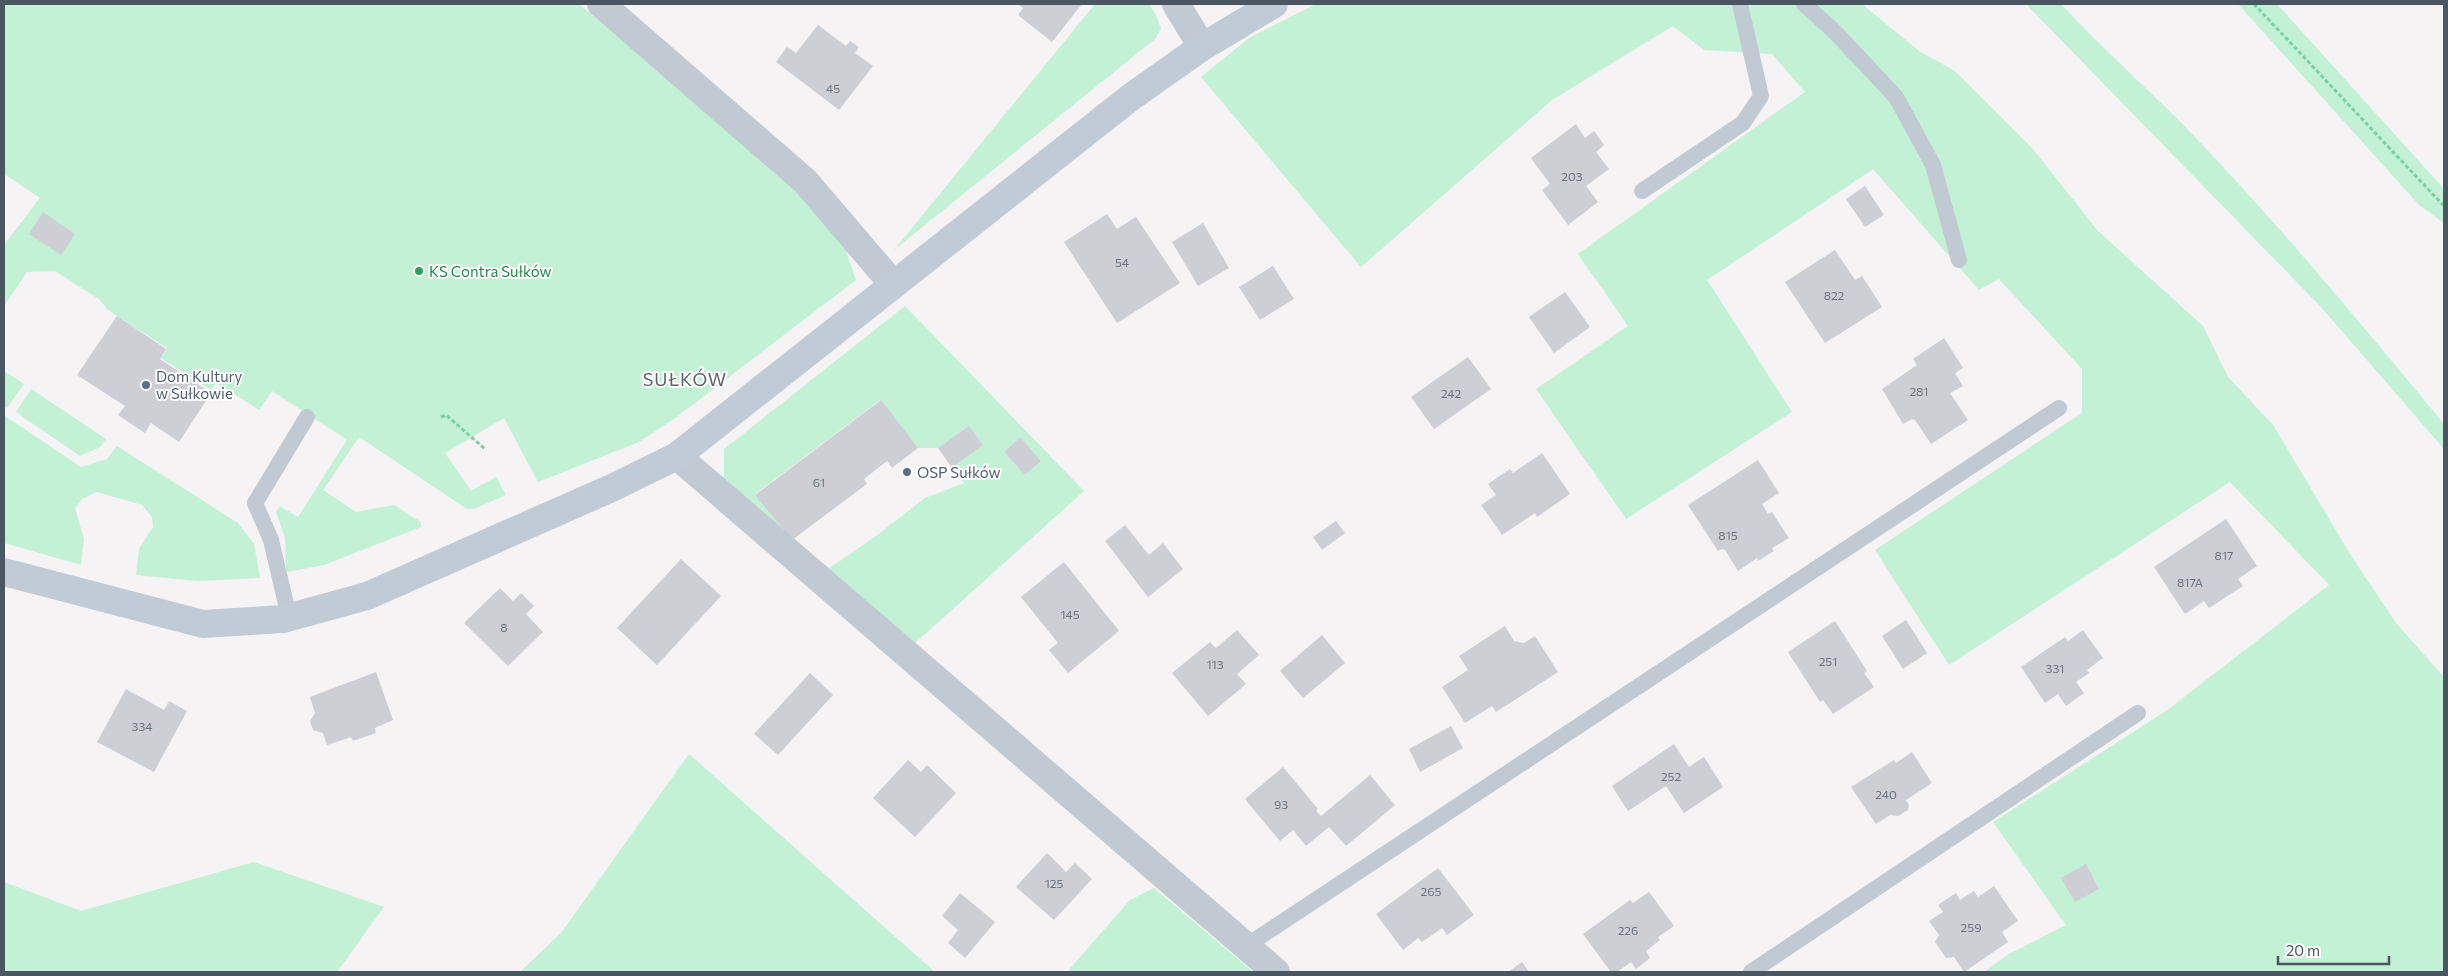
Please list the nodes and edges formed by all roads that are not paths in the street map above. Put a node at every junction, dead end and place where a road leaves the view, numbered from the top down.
1 (601, 4) edge
2 (1176, 4) edge
3 (1274, 4) edge
4 (1740, 4) edge
5 (1804, 4) edge
6 (1202, 47) junction
7 (1642, 191) dead end
8 (1959, 260) dead end
9 (892, 283) junction
10 (2059, 408) dead end
11 (308, 417) dead end
12 (677, 456) junction
13 (4, 572) edge
14 (289, 617) junction
15 (2138, 714) dead end
16 (1246, 946) junction
17 (1276, 972) edge
18 (1751, 972) edge

1 - 9 street
2 - 6 street
3 - 6 street
4 - 7 lane
5 - 8 lane
6 - 9 street
9 - 12 street
10 - 16 lane
11 - 14 lane
12 - 14 street
12 - 16 street
13 - 14 street
15 - 18 lane
16 - 17 street

